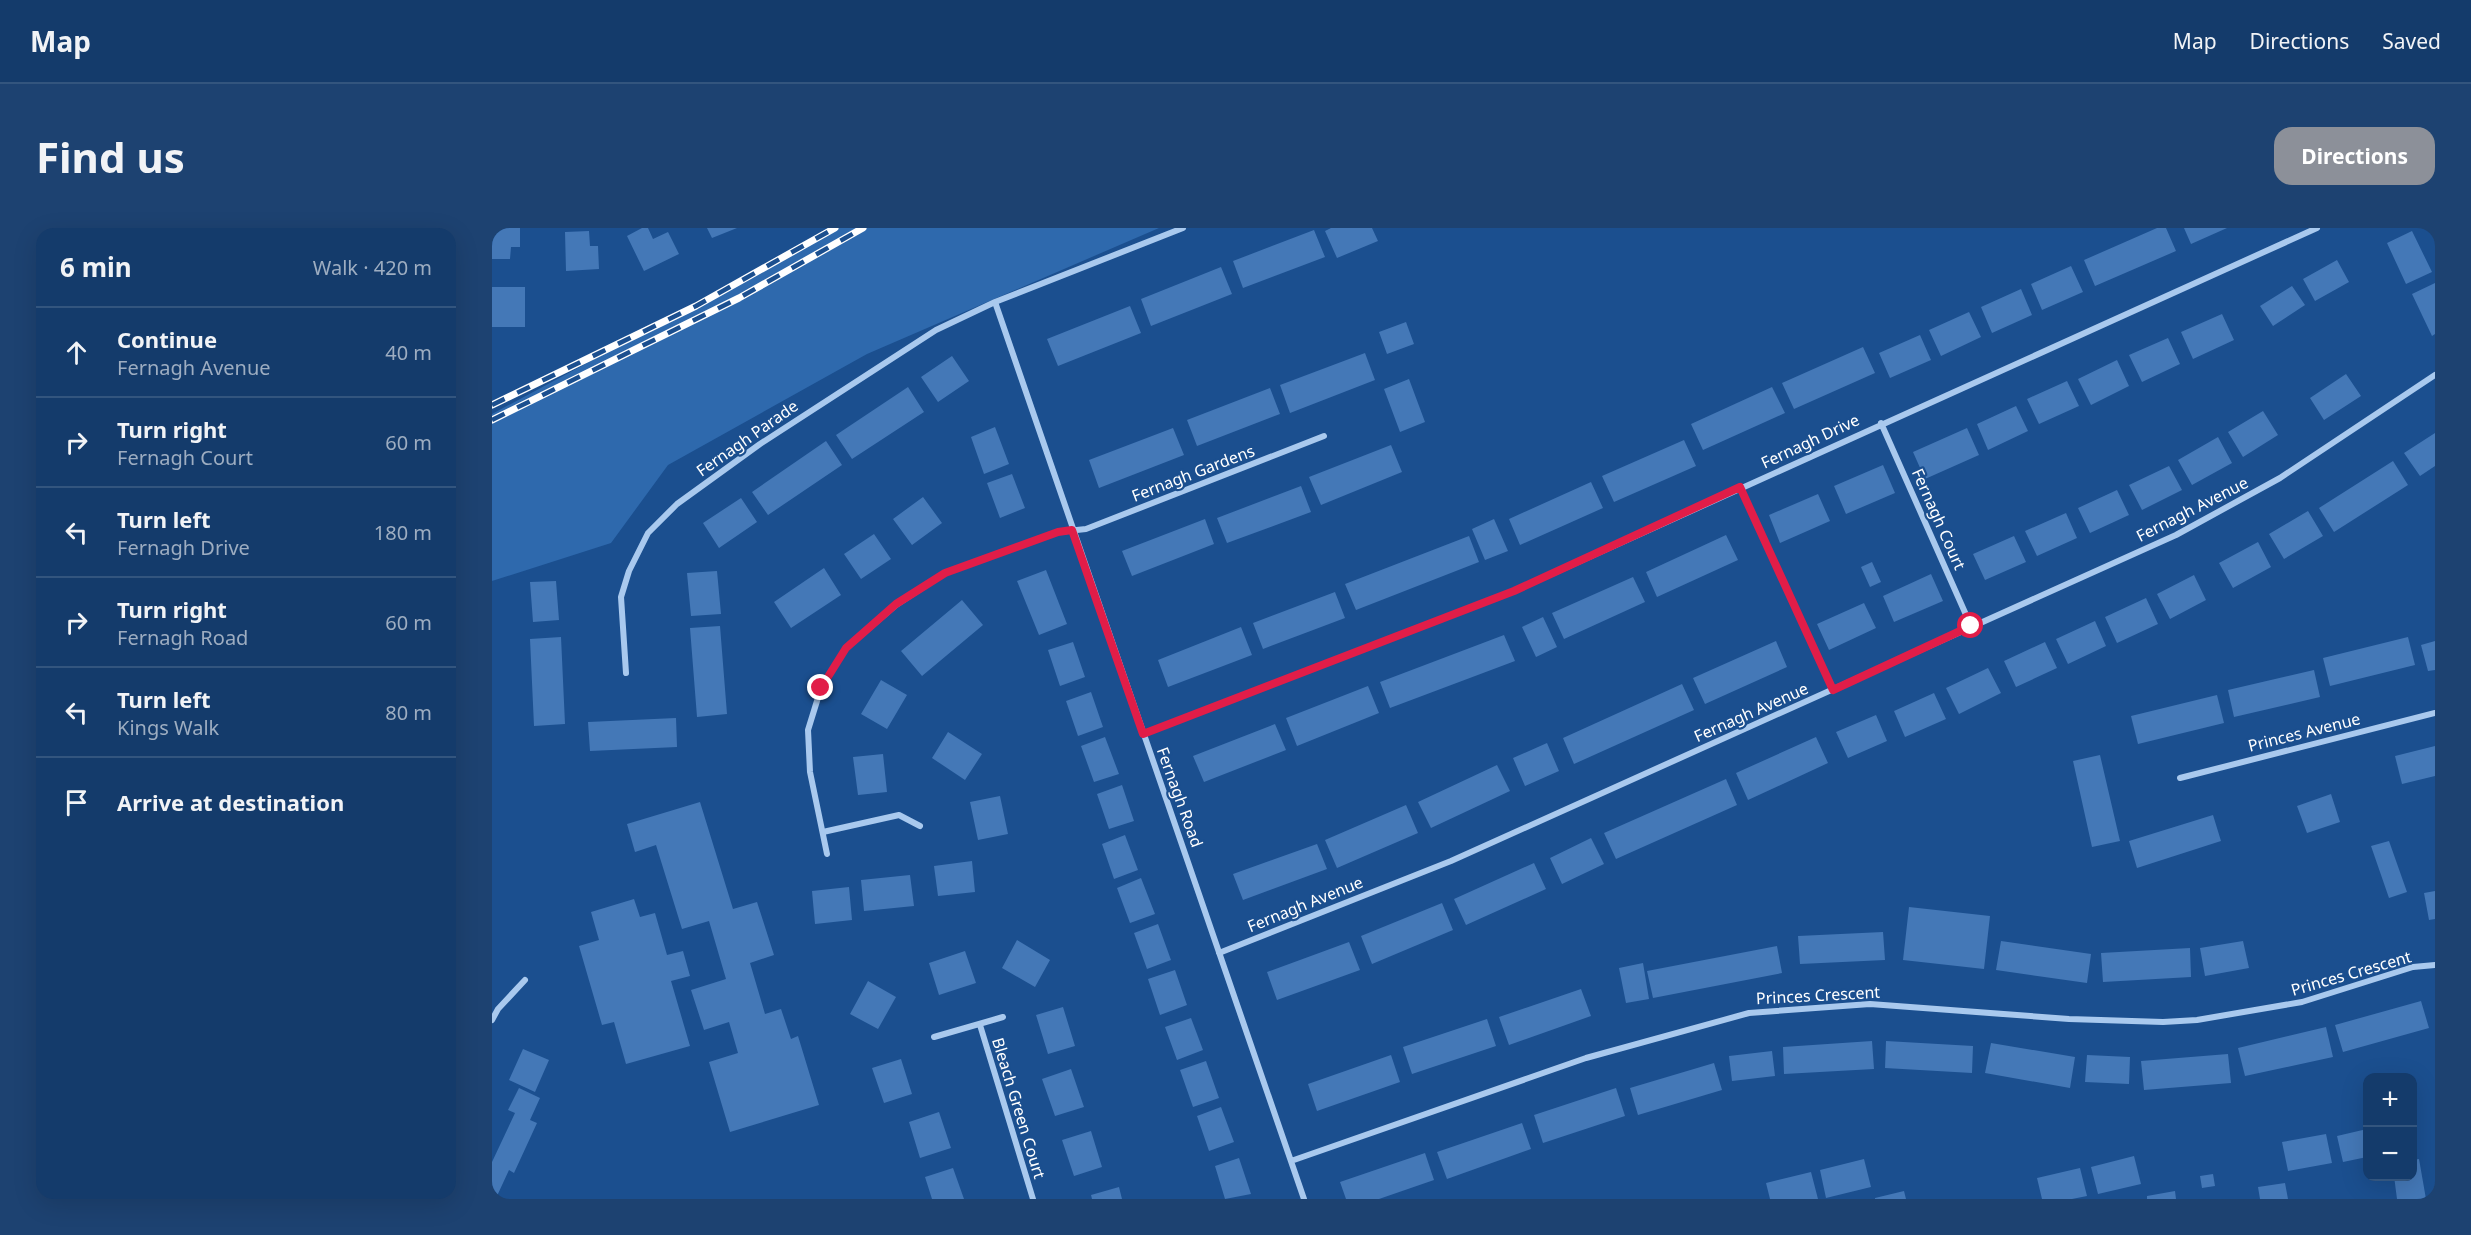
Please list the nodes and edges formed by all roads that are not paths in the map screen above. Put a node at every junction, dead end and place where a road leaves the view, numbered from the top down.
1 (1183, 228) edge
2 (2317, 228) edge
3 (995, 302) junction
4 (2435, 375) edge
5 (1881, 423) junction
6 (1324, 436) dead end
7 (1740, 487) junction
8 (1072, 530) junction
9 (1971, 626) junction
10 (626, 673) dead end
11 (1833, 690) junction
12 (2435, 713) edge
13 (1143, 734) junction
14 (2180, 778) dead end
15 (920, 826) dead end
16 (823, 831) junction
17 (827, 854) dead end
18 (1219, 953) junction
19 (2435, 965) edge
20 (525, 980) dead end
21 (1003, 1017) dead end
22 (492, 1020) edge
23 (980, 1025) junction
24 (934, 1037) dead end
25 (1291, 1161) junction
26 (1033, 1199) edge
27 (1304, 1199) edge

1 - 3 street, Fernagh Parade
2 - 5 street, Fernagh Drive
3 - 8 street, Fernagh Road
3 - 10 street, Fernagh Parade
4 - 9 street, Fernagh Avenue
5 - 7 street, Fernagh Drive
5 - 9 street, Fernagh Court
6 - 8 street, Fernagh Gardens
7 - 11 street
7 - 13 street, Fernagh Drive
8 - 13 street, Fernagh Road
8 - 16 street, Fernagh Gardens
9 - 11 street, Fernagh Avenue
11 - 18 street, Fernagh Avenue
12 - 14 street, Princes Avenue
13 - 18 street, Fernagh Road
15 - 16 street
16 - 17 street, Fernagh Gardens
18 - 25 street, Fernagh Road
19 - 25 street, Princes Crescent
20 - 22 street
21 - 23 street, Bleach Green Court
23 - 24 street, Bleach Green Court
23 - 26 street, Bleach Green Court
25 - 27 street, Fernagh Road

